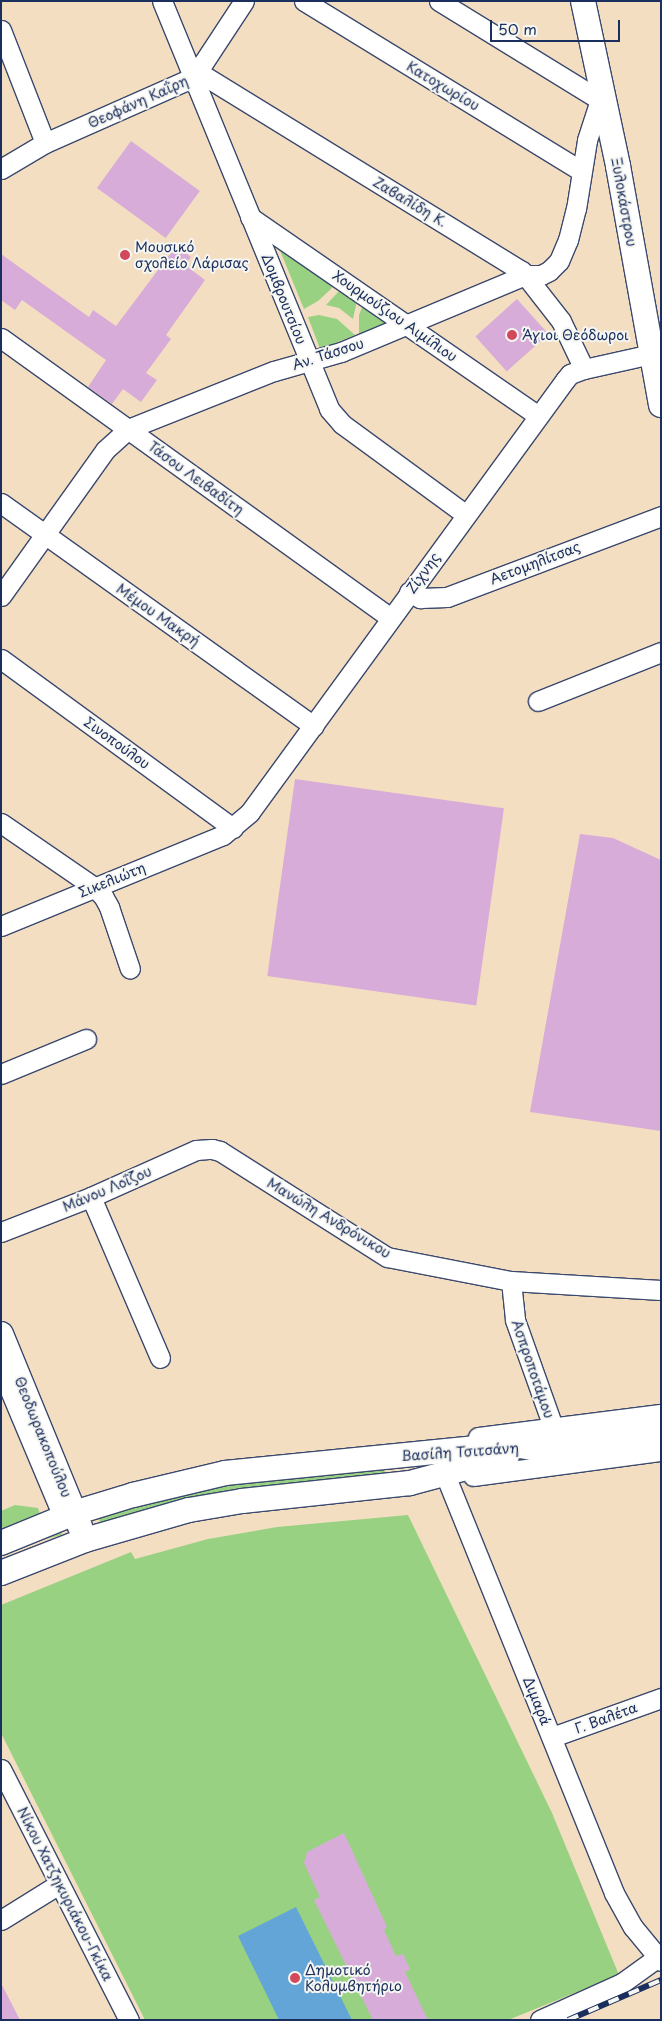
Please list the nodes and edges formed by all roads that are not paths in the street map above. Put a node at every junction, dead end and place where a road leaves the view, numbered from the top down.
1 (162, 1) edge
2 (244, 1) edge
3 (304, 1) edge
4 (439, 1) edge
5 (583, 1) edge
6 (1, 30) edge
7 (196, 75) junction
8 (602, 99) junction
9 (45, 143) junction
10 (1, 169) edge
11 (581, 171) junction
12 (250, 217) junction
13 (525, 275) junction
14 (408, 325) junction
15 (1, 338) edge
16 (651, 354) junction
17 (309, 361) junction
18 (584, 369) junction
19 (661, 404) edge
20 (538, 416) junction
21 (128, 429) junction
22 (1, 503) edge
23 (465, 514) junction
24 (661, 516) edge
25 (45, 535) junction
26 (408, 592) junction
27 (1, 596) edge
28 (390, 618) junction
29 (661, 652) edge
30 (1, 659) edge
31 (538, 701) dead end
32 (314, 726) junction
33 (1, 823) edge
34 (228, 831) junction
35 (94, 887) junction
36 (1, 926) edge
37 (130, 969) dead end
38 (86, 1039) dead end
39 (1, 1074) edge
40 (212, 1149) joint
41 (91, 1197) junction
42 (1, 1232) edge
43 (511, 1281) junction
44 (661, 1290) edge
45 (1, 1334) edge
46 (160, 1358) dead end
47 (1, 1375) edge
48 (661, 1414) edge
49 (553, 1427) junction
50 (661, 1432) edge
51 (661, 1451) edge
52 (445, 1468) junction
53 (68, 1516) junction
54 (85, 1540) junction
55 (1, 1543) edge
56 (1, 1573) edge
57 (661, 1698) edge
58 (552, 1737) junction
59 (1, 1769) edge
60 (60, 1884) junction
61 (1, 1920) edge
62 (659, 1959) edge
63 (128, 2020) edge
64 (540, 2020) edge

1 - 7 street, Δομβρουτσίου
2 - 7 street, Θεοφάνη Καΐρη
3 - 11 street, Κατοχωρίου
4 - 8 street
5 - 8 street, Ξυλοκάστρου
6 - 9 street
7 - 9 street, Θεοφάνη Καΐρη
7 - 12 street, Δομβρουτσίου
7 - 13 street, Ζαβαλίδη Κ.
8 - 11 street, Αν. Τάσσου
8 - 16 street, Ξυλοκάστρου
9 - 10 street, Θεοφάνη Καΐρη
11 - 13 street, Αν. Τάσσου
12 - 14 street, Χουρμούζιου Αιμίλιου
12 - 17 street, Δομβρουτσίου
13 - 14 street, Αν. Τάσσου
13 - 18 street, Ζαβαλίδη Κ.
14 - 17 street, Αν. Τάσσου
14 - 20 street, Χουρμούζιου Αιμίλιου
15 - 21 street, Τάσου Λειβαδίτη
16 - 18 street, Ζίχνης
16 - 19 street, Ξυλοκάστρου
17 - 21 street, Αν. Τάσσου
17 - 23 street, Δομβρουτσίου
18 - 20 street, Ζίχνης
20 - 23 street, Ζίχνης
21 - 25 street, Αν. Τάσσου
21 - 28 street, Τάσου Λειβαδίτη
22 - 25 street, Μέμου Μακρή
23 - 26 street, Ζίχνης
24 - 26 street, Αετομηλίτσας
25 - 27 street, Αν. Τάσσου
25 - 32 street, Μέμου Μακρή
26 - 28 street, Ζίχνης
28 - 32 street, Ζίχνης
29 - 31 street
30 - 34 street, Σινοπούλου
32 - 34 street, Ζίχνης
33 - 35 street
34 - 35 street, Σικελιώτη
35 - 36 street, Σικελιώτη
35 - 37 street
38 - 39 street
40 - 41 street, Μάνου Λοΐζου
40 - 43 street, Μανώλη Ανδρόνικου
41 - 42 street, Μάνου Λοΐζου
41 - 46 street
43 - 44 street, Μανώλη Ανδρόνικου
43 - 49 street, Ασπροποτάμου
45 - 53 street, Θεοδωρακοπούλου
47 - 53 street
48 - 49 street
49 - 52 street
50 - 52 street, Βασίλη Τσιτσάνη
51 - 52 street, Βασίλη Τσιτσάνη
52 - 53 street, Βασίλη Τσιτσάνη
52 - 54 street, Βασίλη Τσιτσάνη
52 - 58 street, Διμαρά
53 - 54 street, Θεοδωρακοπούλου
53 - 55 street, Βασίλη Τσιτσάνη
54 - 56 street, Βασίλη Τσιτσάνη
57 - 58 street, Γ. Βαλέτα
58 - 62 street, Διμαρά
59 - 60 street, Νίκου Χατζηκυριάκου-Γκίκα
60 - 61 street
60 - 63 street, Νίκου Χατζηκυριάκου-Γκίκα
62 - 64 street

